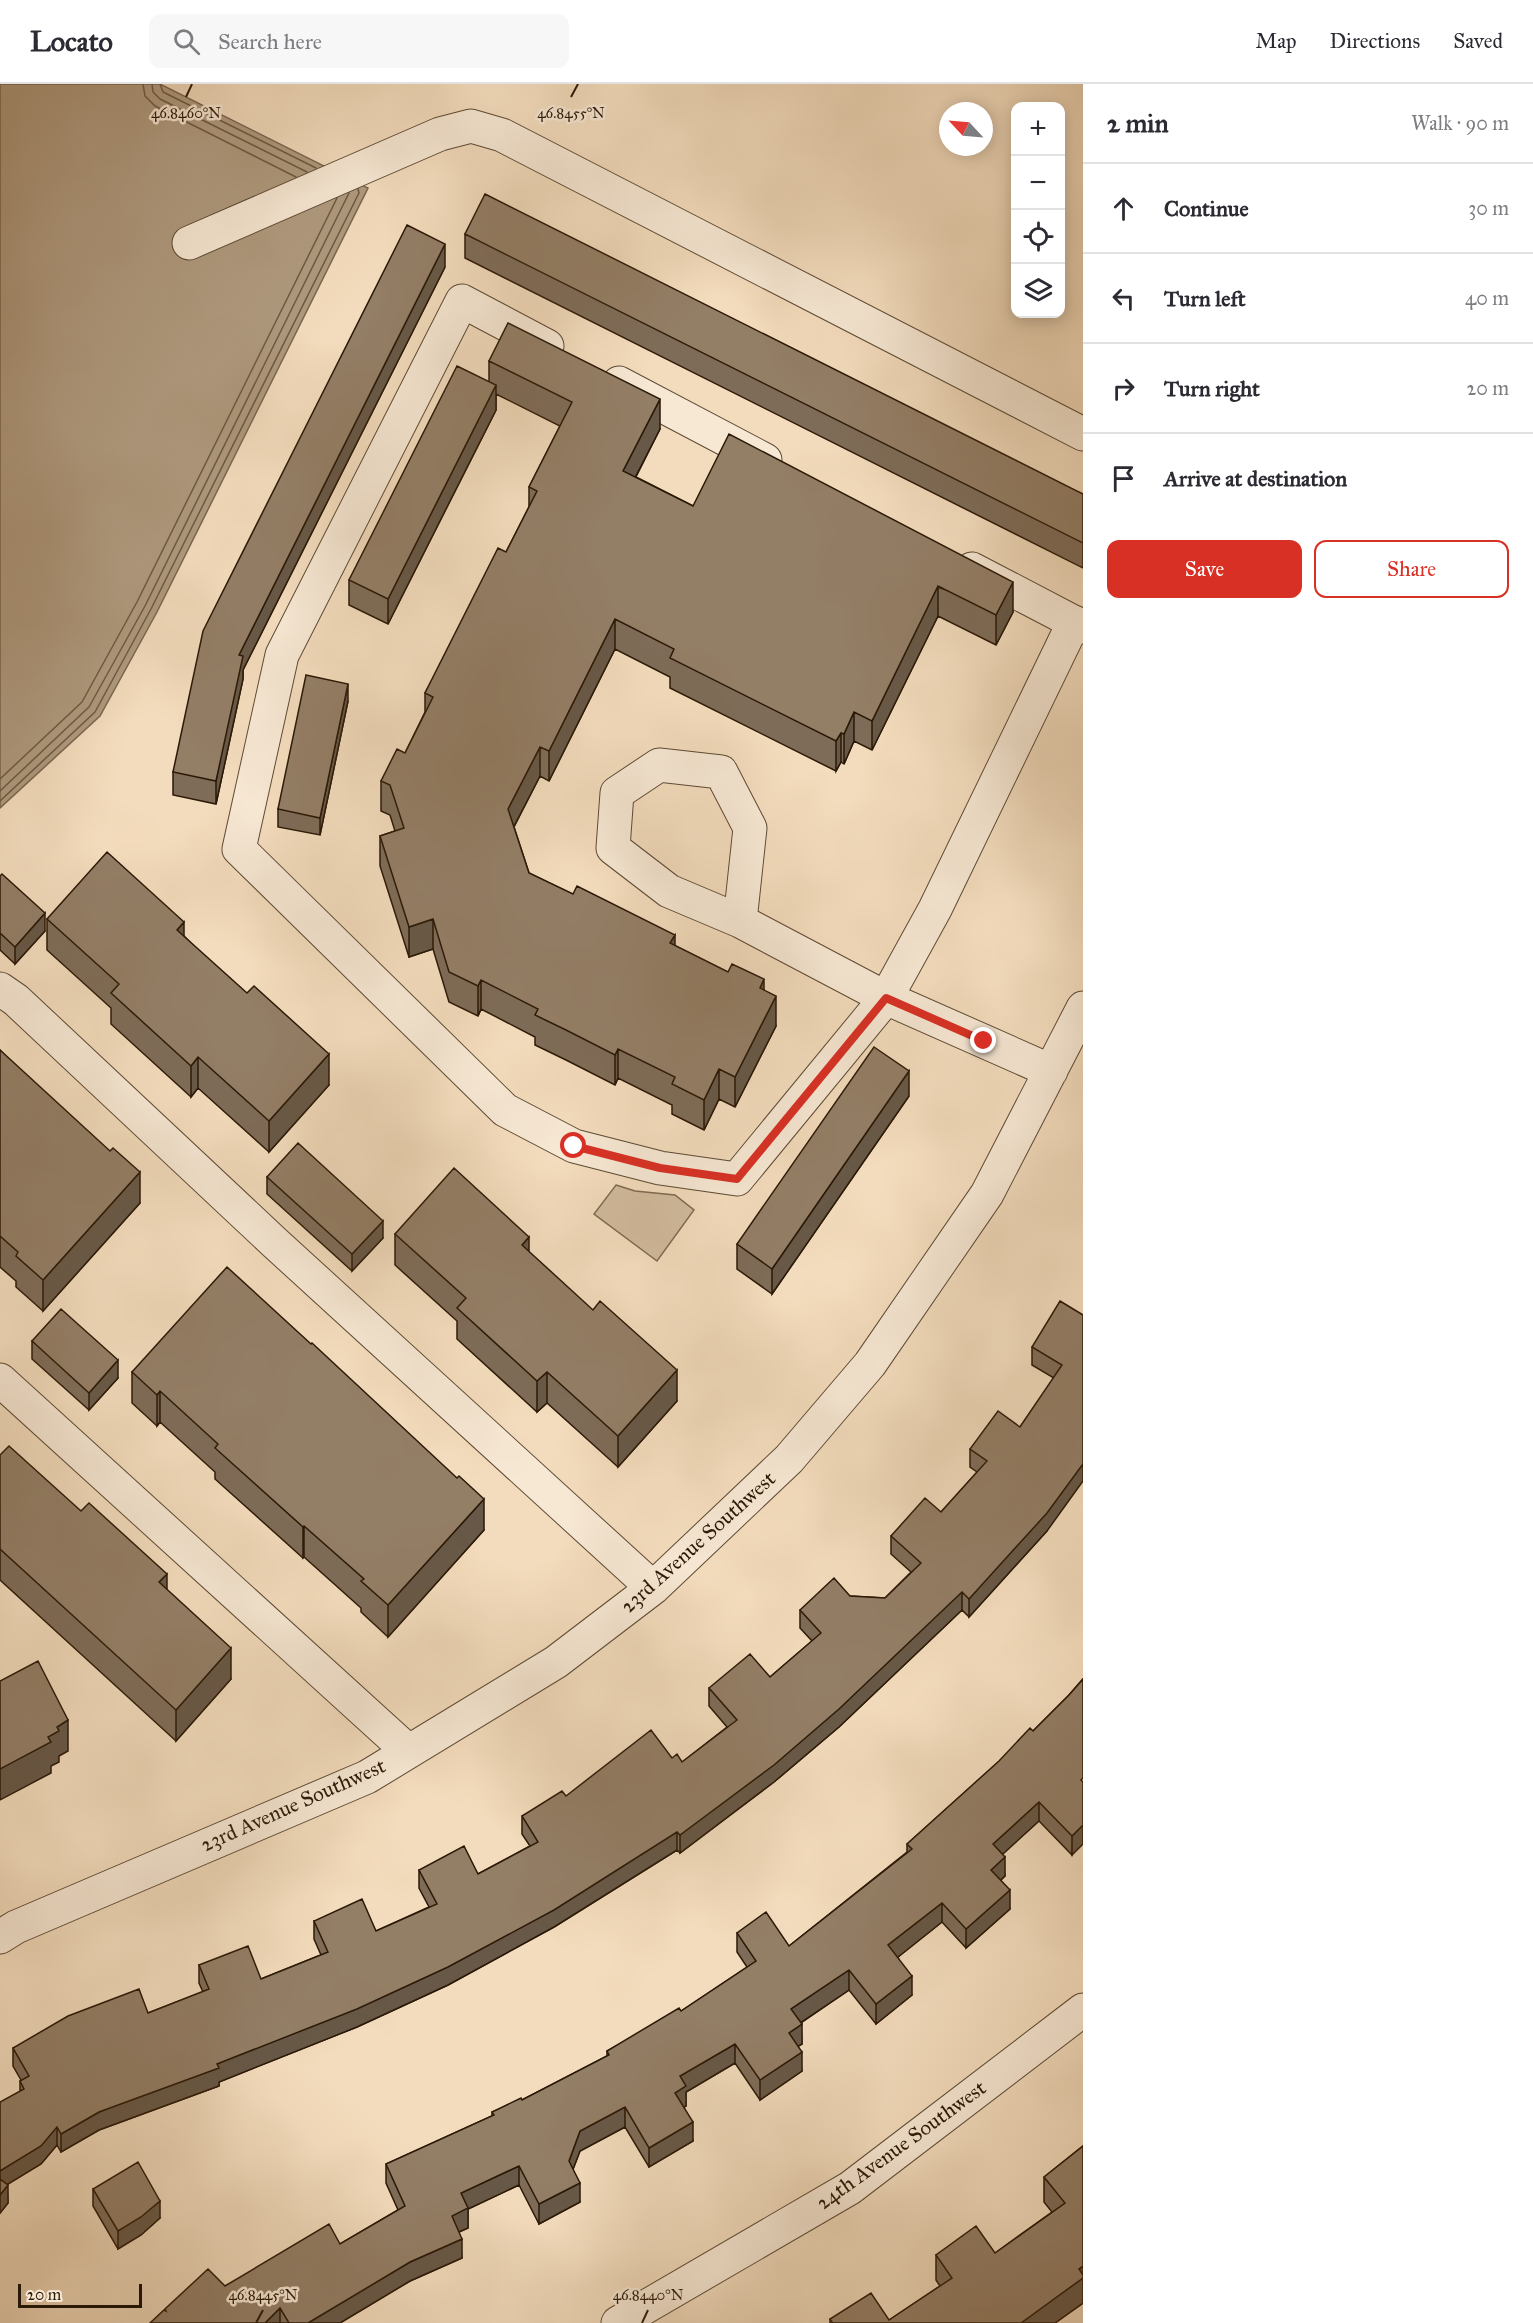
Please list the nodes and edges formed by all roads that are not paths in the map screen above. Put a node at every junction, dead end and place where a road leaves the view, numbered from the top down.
1 (189, 243) dead end
2 (1083, 434) edge
3 (789, 473) edge
4 (948, 556) edge
5 (1079, 625) edge
6 (740, 921) junction
7 (0, 989) edge
8 (886, 998) junction
9 (1083, 1008) edge
10 (1051, 1071) junction
11 (0, 1380) edge
12 (653, 1588) junction
13 (408, 1751) junction
14 (0, 1936) edge
15 (1083, 2010) edge
16 (618, 2323) edge

1 - 2 street
3 - 8 street
4 - 5 street
5 - 8 street
6 - 6 street
6 - 8 street
7 - 12 street
8 - 10 street
9 - 10 street, 23rd Avenue Southwest
10 - 12 street, 23rd Avenue Southwest
11 - 13 street
12 - 13 street, 23rd Avenue Southwest
13 - 14 street, 23rd Avenue Southwest
15 - 16 street, 24th Avenue Southwest

